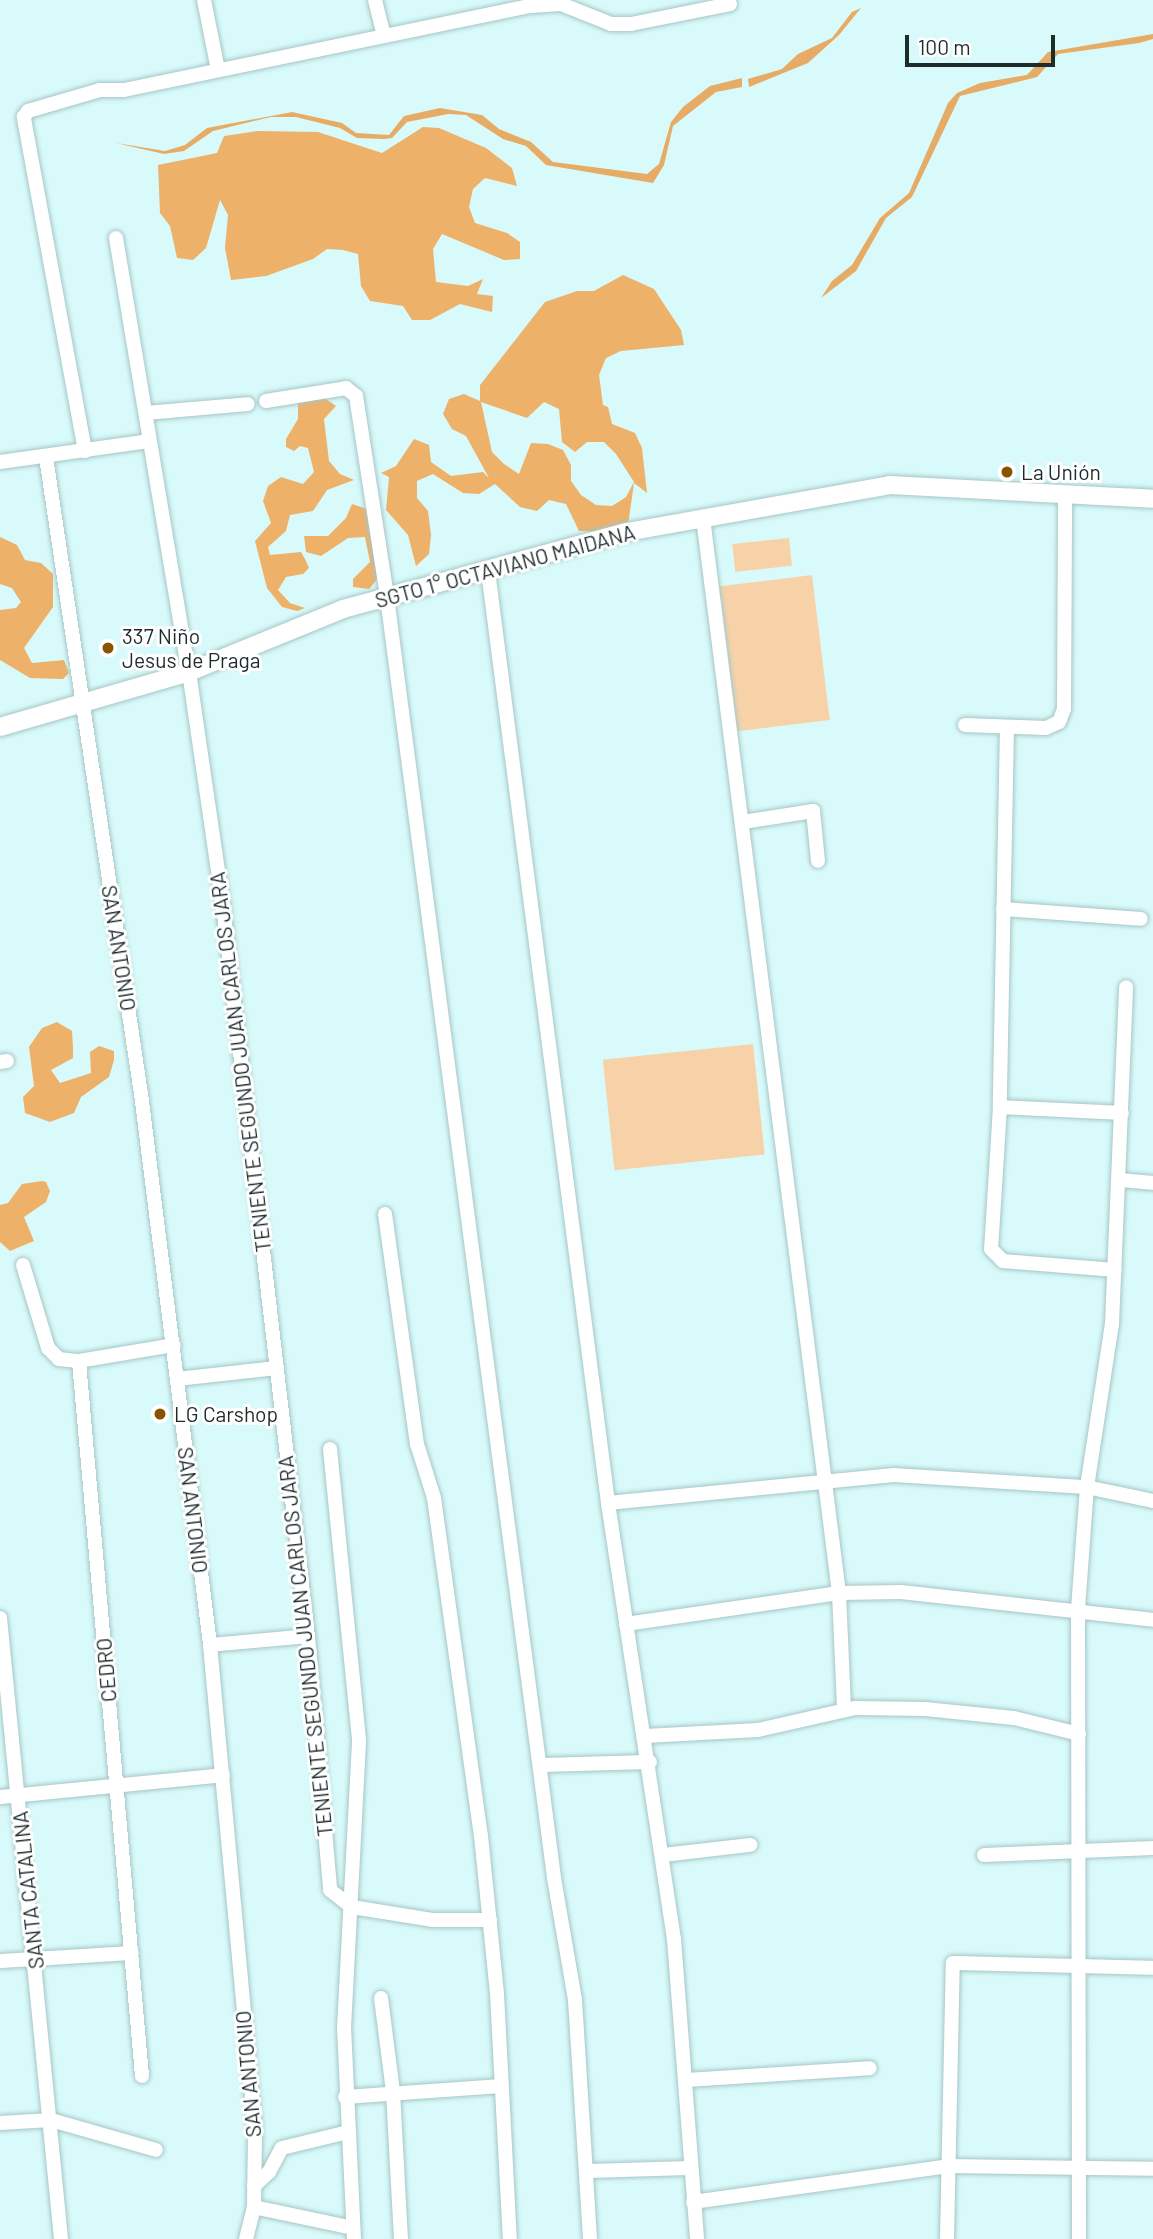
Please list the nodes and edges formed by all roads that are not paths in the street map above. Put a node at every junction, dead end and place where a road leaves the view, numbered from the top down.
1 (204, 0) edge
2 (375, 0) edge
3 (730, 4) dead end
4 (383, 33) junction
5 (218, 70) junction
6 (116, 238) dead end
7 (266, 401) dead end
8 (248, 404) dead end
9 (146, 413) junction
10 (149, 440) junction
11 (85, 451) junction
12 (46, 457) junction
13 (0, 462) edge
14 (1065, 494) junction
15 (1153, 499) edge
16 (703, 518) junction
17 (488, 571) junction
18 (387, 597) junction
19 (189, 672) junction
20 (83, 701) junction
21 (965, 726) dead end
22 (0, 727) edge
23 (1007, 727) junction
24 (743, 822) junction
25 (818, 861) dead end
26 (1003, 909) junction
27 (1140, 919) dead end
28 (1126, 987) dead end
29 (1000, 1107) junction
30 (1122, 1113) junction
31 (1120, 1180) junction
32 (1153, 1183) edge
33 (385, 1214) dead end
34 (23, 1265) dead end
35 (1115, 1270) junction
36 (174, 1345) junction
37 (79, 1361) junction
38 (276, 1368) junction
39 (177, 1379) junction
40 (330, 1449) dead end
41 (822, 1480) junction
42 (1087, 1487) junction
43 (1153, 1501) edge
44 (608, 1503) junction
45 (839, 1593) junction
46 (1078, 1609) junction
47 (0, 1618) edge
48 (1153, 1620) edge
49 (626, 1624) junction
50 (308, 1636) junction
51 (210, 1645) junction
52 (844, 1709) junction
53 (1079, 1734) junction
54 (645, 1736) junction
55 (650, 1762) junction
56 (541, 1765) junction
57 (223, 1775) junction
58 (117, 1787) junction
59 (19, 1795) junction
60 (0, 1797) edge
61 (750, 1845) dead end
62 (1153, 1849) edge
63 (1081, 1850) junction
64 (663, 1855) junction
65 (984, 1856) dead end
66 (352, 1907) junction
67 (490, 1920) junction
68 (132, 1953) junction
69 (0, 1961) edge
70 (36, 1961) junction
71 (1078, 1966) junction
72 (1153, 1968) edge
73 (381, 1997) dead end
74 (870, 2068) dead end
75 (142, 2076) dead end
76 (686, 2080) junction
77 (502, 2086) junction
78 (393, 2092) junction
79 (345, 2096) junction
80 (51, 2120) junction
81 (0, 2123) edge
82 (348, 2132) junction
83 (156, 2150) dead end
84 (948, 2166) junction
85 (690, 2168) junction
86 (1077, 2168) junction
87 (1153, 2169) edge
88 (589, 2171) junction
89 (254, 2186) junction
90 (693, 2202) junction
91 (254, 2207) junction
92 (354, 2234) edge
93 (61, 2239) edge
94 (246, 2239) edge
95 (401, 2239) edge
96 (510, 2239) edge
97 (586, 2239) edge
98 (697, 2239) edge
99 (947, 2239) edge
100 (1079, 2239) edge

1 - 5 street
2 - 4 street
3 - 4 street
4 - 5 street
5 - 11 street
6 - 9 street, TENIENTE SEGUNDO JUAN CARLOS JARA
7 - 18 street
8 - 9 street
9 - 10 street, TENIENTE SEGUNDO JUAN CARLOS JARA
10 - 11 street
10 - 19 street, TENIENTE SEGUNDO JUAN CARLOS JARA
11 - 12 street
12 - 13 street
12 - 20 street, SAN ANTONIO
14 - 15 main road, SGTO 1° OCTAVIANO MAIDANA
14 - 16 main road, SGTO 1° OCTAVIANO MAIDANA
14 - 23 street
16 - 17 main road, SGTO 1° OCTAVIANO MAIDANA
16 - 24 street
17 - 18 main road, SGTO 1° OCTAVIANO MAIDANA
17 - 44 street
18 - 19 main road, SGTO 1° OCTAVIANO MAIDANA
18 - 56 street
19 - 20 main road, SGTO 1° OCTAVIANO MAIDANA
19 - 38 street, TENIENTE SEGUNDO JUAN CARLOS JARA
20 - 22 main road, SGTO 1° OCTAVIANO MAIDANA
20 - 36 street, SAN ANTONIO
21 - 23 street
23 - 26 street
24 - 25 street
24 - 41 street
26 - 27 street
26 - 29 street
28 - 30 street
29 - 30 street
29 - 35 street
30 - 31 street
31 - 32 street
31 - 35 street
33 - 67 street
34 - 37 street
35 - 42 street
36 - 37 street
36 - 39 street, SAN ANTONIO
37 - 58 street, CEDRO
38 - 39 street
38 - 50 street, TENIENTE SEGUNDO JUAN CARLOS JARA
39 - 51 street, SAN ANTONIO
40 - 66 street
41 - 42 street
41 - 44 street
41 - 45 street
42 - 43 street
42 - 46 street
44 - 49 street
45 - 46 street
45 - 49 street
45 - 52 street
46 - 48 street
46 - 53 street
47 - 59 street, SANTA CATALINA
49 - 54 street
50 - 51 street
50 - 66 street, TENIENTE SEGUNDO JUAN CARLOS JARA
51 - 57 street, SAN ANTONIO
52 - 53 street
52 - 54 street
53 - 63 street
54 - 55 street
55 - 56 street
55 - 64 street
56 - 88 street
57 - 58 street
57 - 89 street, SAN ANTONIO
58 - 59 street
58 - 68 street, CEDRO
59 - 60 street
59 - 70 street, SANTA CATALINA
61 - 64 street
62 - 63 street
63 - 65 street
63 - 71 street
64 - 76 street
66 - 67 street
66 - 79 street
67 - 77 street
68 - 70 street
68 - 75 street, CEDRO
69 - 70 street
70 - 80 street, SANTA CATALINA
71 - 72 street
71 - 84 street
71 - 86 street
73 - 78 street
74 - 76 street
76 - 85 street
77 - 78 street
77 - 96 street
78 - 79 street
78 - 95 street
79 - 82 street
80 - 81 street
80 - 83 street
80 - 93 street, SANTA CATALINA
82 - 89 street
82 - 92 street
84 - 86 street
84 - 90 street
84 - 99 street
85 - 88 street
85 - 90 street
86 - 87 street
86 - 100 street
88 - 97 street
89 - 91 street, SAN ANTONIO
90 - 98 street
91 - 92 street
91 - 94 street, SAN ANTONIO

